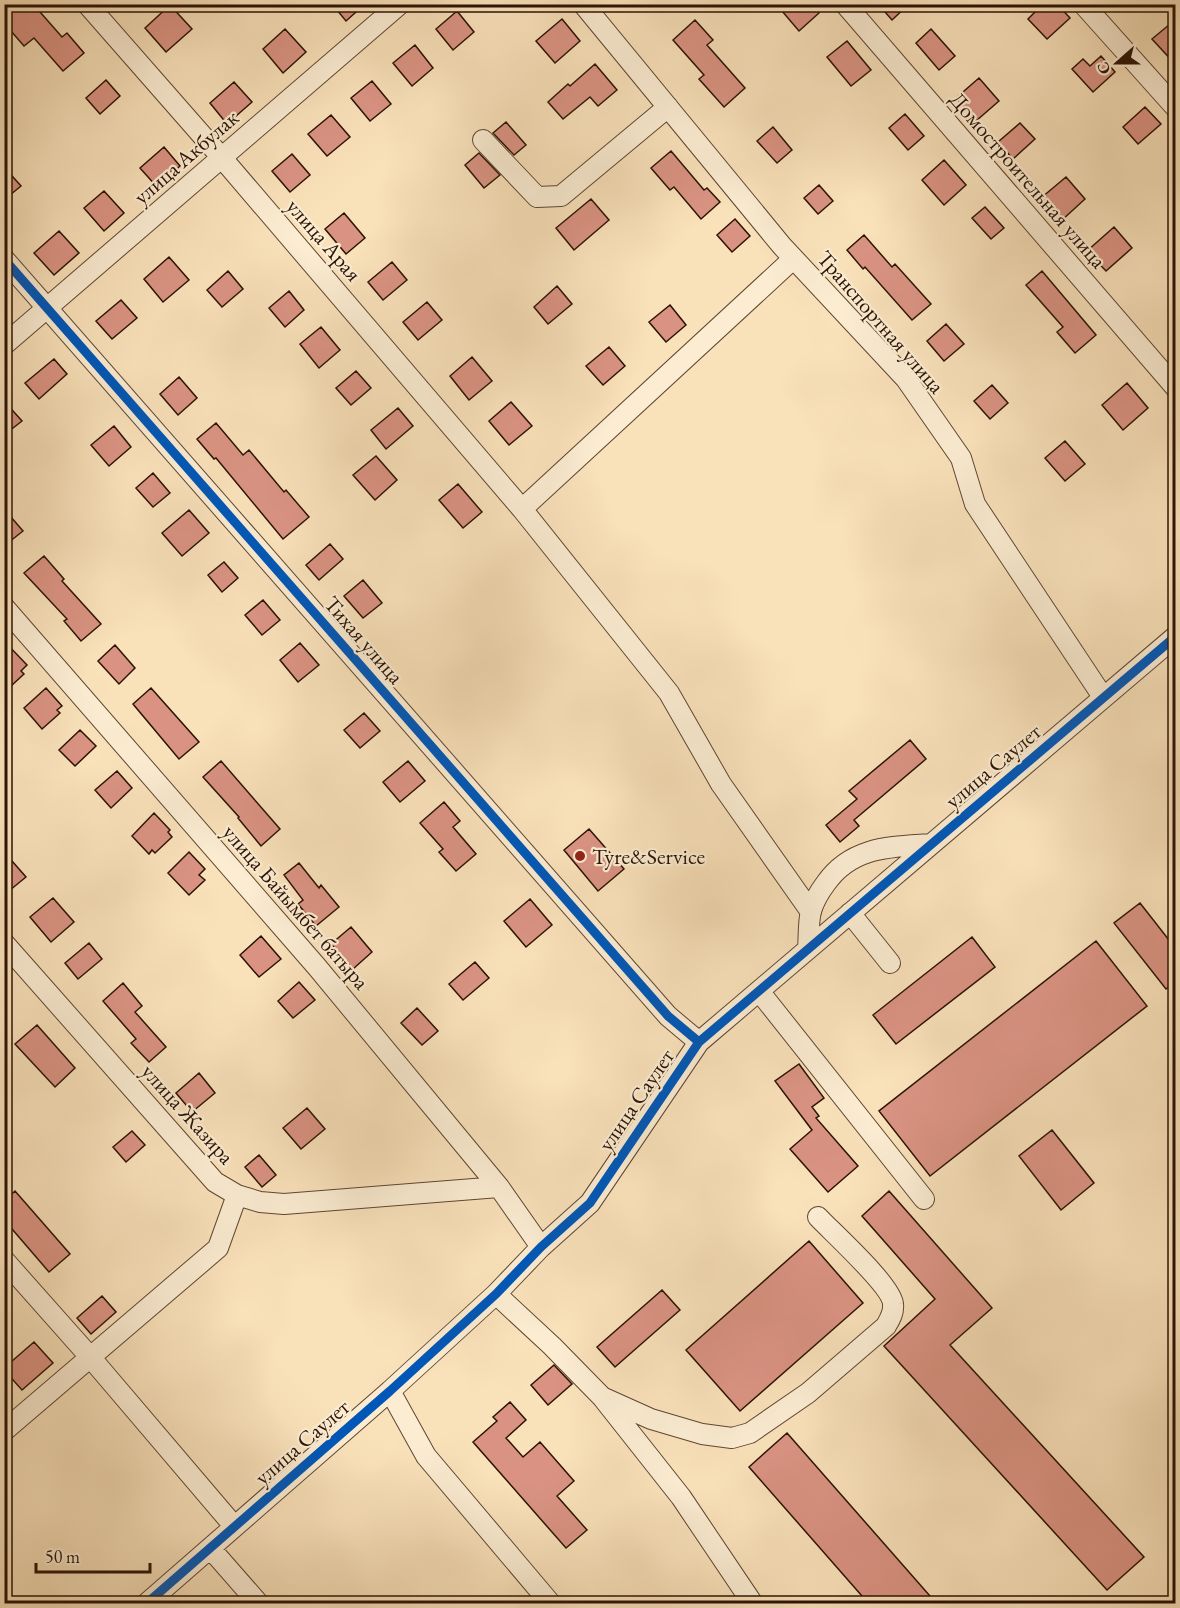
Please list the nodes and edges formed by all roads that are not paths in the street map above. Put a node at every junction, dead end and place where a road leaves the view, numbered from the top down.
1 (87, 4) edge
2 (399, 4) edge
3 (583, 4) edge
4 (845, 4) edge
5 (1083, 4) edge
6 (668, 107) junction
7 (1176, 108) edge
8 (483, 140) dead end
9 (222, 158) junction
10 (793, 258) junction
11 (4, 259) edge
12 (47, 309) junction
13 (4, 345) edge
14 (1176, 388) edge
15 (522, 509) junction
16 (4, 607) edge
17 (1176, 636) edge
18 (1103, 697) junction
19 (931, 844) junction
20 (811, 912) junction
21 (850, 913) junction
22 (4, 943) edge
23 (808, 949) junction
24 (891, 963) dead end
25 (759, 991) junction
26 (699, 1042) junction
27 (499, 1187) junction
28 (237, 1194) junction
29 (924, 1199) dead end
30 (818, 1217) dead end
31 (541, 1246) junction
32 (4, 1260) edge
33 (496, 1294) junction
34 (91, 1358) junction
35 (390, 1392) junction
36 (602, 1397) junction
37 (4, 1431) edge
38 (234, 1526) junction
39 (210, 1548) junction
40 (146, 1604) edge
41 (259, 1604) edge
42 (551, 1604) edge
43 (753, 1604) edge

1 - 9 street, улица Арая
2 - 9 street, улица Акбулак
3 - 6 street, Транспортная улица
4 - 14 street, Домостроительная улица
5 - 7 street
6 - 8 street
6 - 10 street, Транспортная улица
9 - 12 street, улица Акбулак
9 - 15 street, улица Арая
10 - 15 street
10 - 18 street, Транспортная улица
11 - 12 street, Тихая улица
12 - 13 street, улица Акбулак
12 - 26 street, Тихая улица
15 - 20 street, улица Арая
16 - 27 street, улица Байымбет батыра
17 - 18 street, улица Саулет
18 - 19 street, улица Саулет
19 - 20 street
19 - 21 street, улица Саулет
20 - 23 street
21 - 23 street, улица Саулет
21 - 24 street
22 - 28 street, улица Жазира
23 - 25 street, улица Саулет
25 - 26 street, улица Саулет
25 - 29 street
26 - 31 street, улица Саулет
27 - 28 street, улица Жазира
27 - 31 street, улица Байымбет батыра
28 - 34 street
30 - 36 street
31 - 33 street, улица Саулет
32 - 34 street
33 - 35 street, улица Саулет
33 - 36 street
34 - 37 street
34 - 38 street
35 - 38 street, улица Саулет
35 - 42 street
36 - 43 street
38 - 39 street, улица Саулет
39 - 40 street, улица Саулет
39 - 41 street

